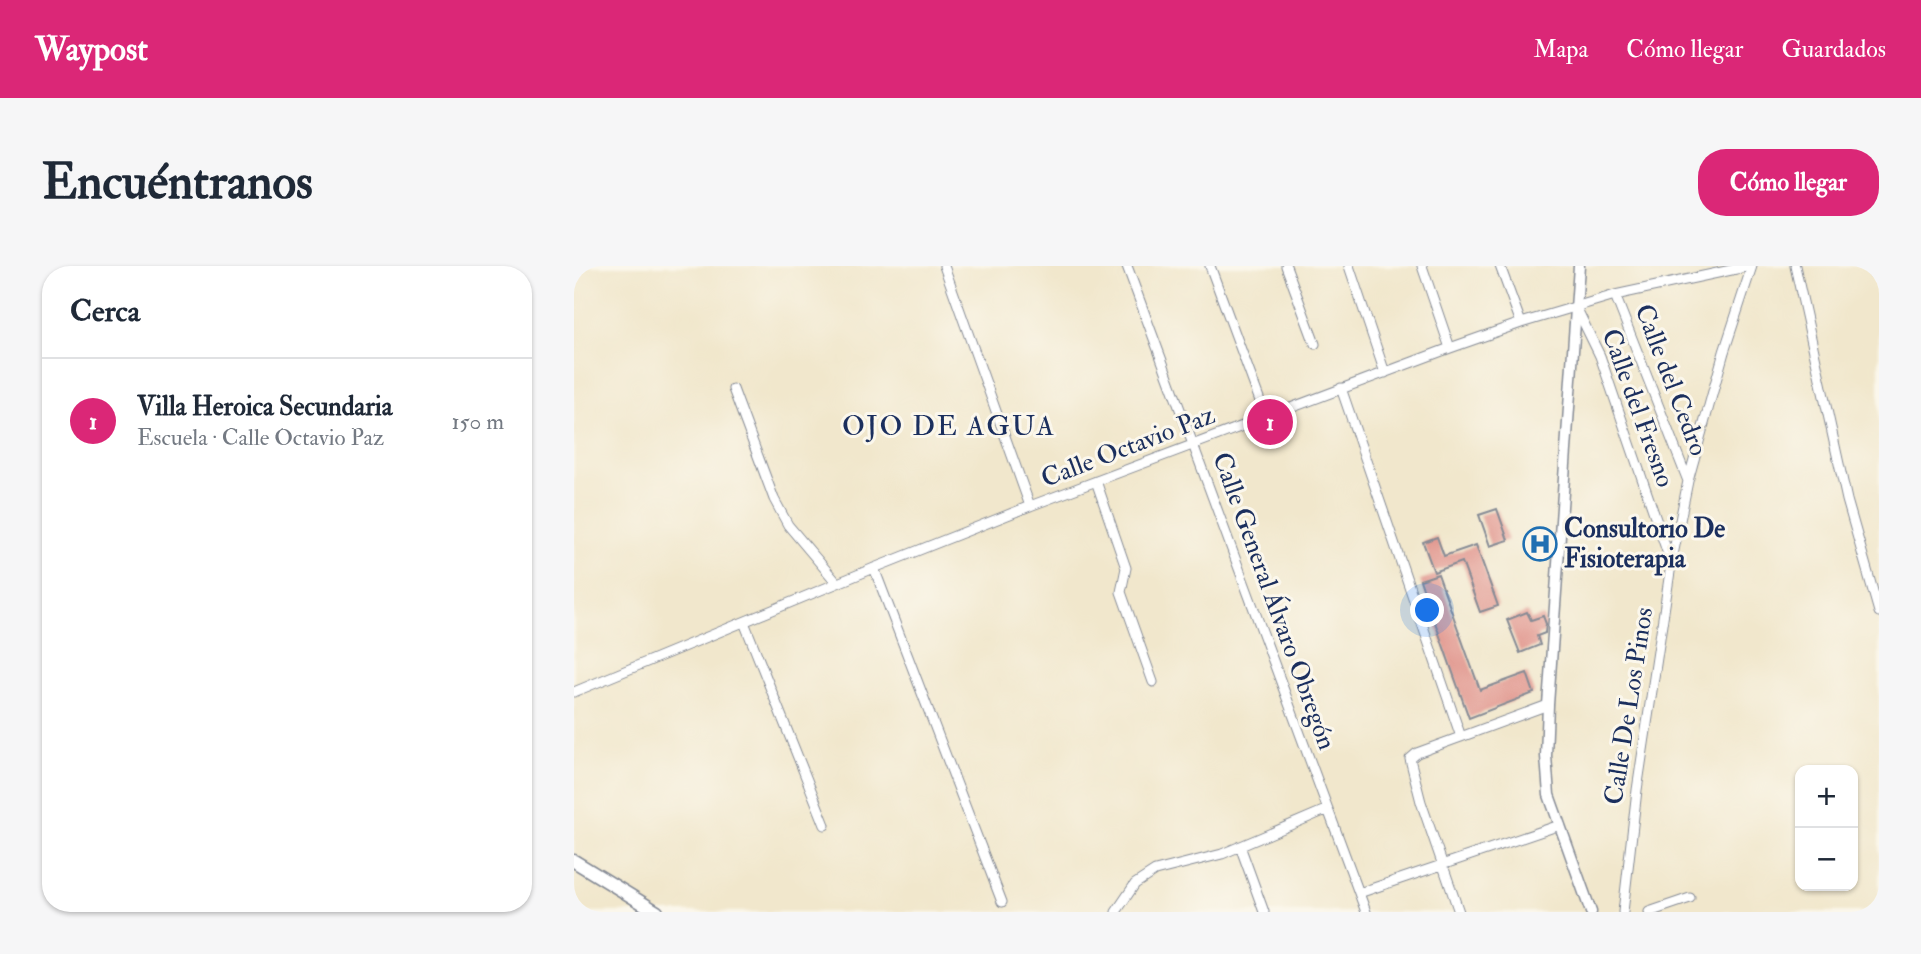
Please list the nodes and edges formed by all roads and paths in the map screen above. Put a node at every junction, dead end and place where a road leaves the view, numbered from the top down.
1 (944, 266) edge
2 (1127, 266) edge
3 (1210, 266) edge
4 (1286, 266) edge
5 (1349, 266) edge
6 (1422, 266) edge
7 (1500, 266) edge
8 (1579, 266) edge
9 (1751, 266) edge
10 (1795, 266) edge
11 (1871, 266) edge
12 (1879, 273) edge
13 (1615, 295) junction
14 (1576, 307) junction
15 (1521, 323) junction
16 (1315, 344) dead end
17 (1450, 348) junction
18 (1385, 373) junction
19 (1341, 388) junction
20 (733, 389) dead end
21 (1266, 417) junction
22 (1194, 444) junction
23 (1096, 481) junction
24 (1688, 481) junction
25 (1030, 506) junction
26 (1671, 565) junction
27 (874, 568) junction
28 (837, 583) junction
29 (1879, 612) edge
30 (744, 622) junction
31 (1153, 682) dead end
32 (574, 692) edge
33 (1548, 705) junction
34 (1461, 737) junction
35 (1328, 809) junction
36 (825, 825) dead end
37 (1560, 825) junction
38 (1240, 846) junction
39 (574, 861) edge
40 (1442, 863) junction
41 (1359, 893) junction
42 (1690, 898) dead end
43 (1002, 902) dead end
44 (657, 912) edge
45 (1116, 912) edge
46 (1264, 912) edge
47 (1366, 912) edge
48 (1459, 912) edge
49 (1591, 912) edge
50 (1623, 912) edge
51 (1649, 912) edge

1 - 25 street
2 - 22 street, Calle General Álvaro Obregón
3 - 21 street
4 - 16 street
5 - 18 street
6 - 17 street
7 - 15 street
8 - 14 street
9 - 13 street, Calle Octavio Paz
9 - 24 street, Calle De Los Pinos
10 - 29 street
11 - 12 main road
13 - 14 street, Calle Octavio Paz
13 - 24 street, Calle del Cedro
14 - 15 street, Calle Octavio Paz
14 - 26 street, Calle del Fresno
14 - 33 street
15 - 17 street, Calle Octavio Paz
17 - 18 street, Calle Octavio Paz
18 - 19 street, Calle Octavio Paz
19 - 21 street, Calle Octavio Paz
19 - 34 street
20 - 28 street
21 - 22 street, Calle Octavio Paz
22 - 23 street, Calle Octavio Paz
22 - 35 street, Calle General Álvaro Obregón
23 - 25 street, Calle Octavio Paz
23 - 31 street
24 - 26 street, Calle De Los Pinos
25 - 27 street, Calle Octavio Paz
26 - 50 street, Calle De Los Pinos
27 - 28 street, Calle Octavio Paz
27 - 43 street
28 - 30 street, Calle Octavio Paz
30 - 32 street, Calle Octavio Paz
30 - 36 street
33 - 34 street
33 - 37 street
34 - 40 street
35 - 38 street
35 - 41 street, Calle General Álvaro Obregón
37 - 40 street
37 - 49 street
38 - 45 street
38 - 46 street
39 - 44 main road
40 - 41 street
40 - 48 street
41 - 47 street, Calle General Álvaro Obregón
42 - 51 street

